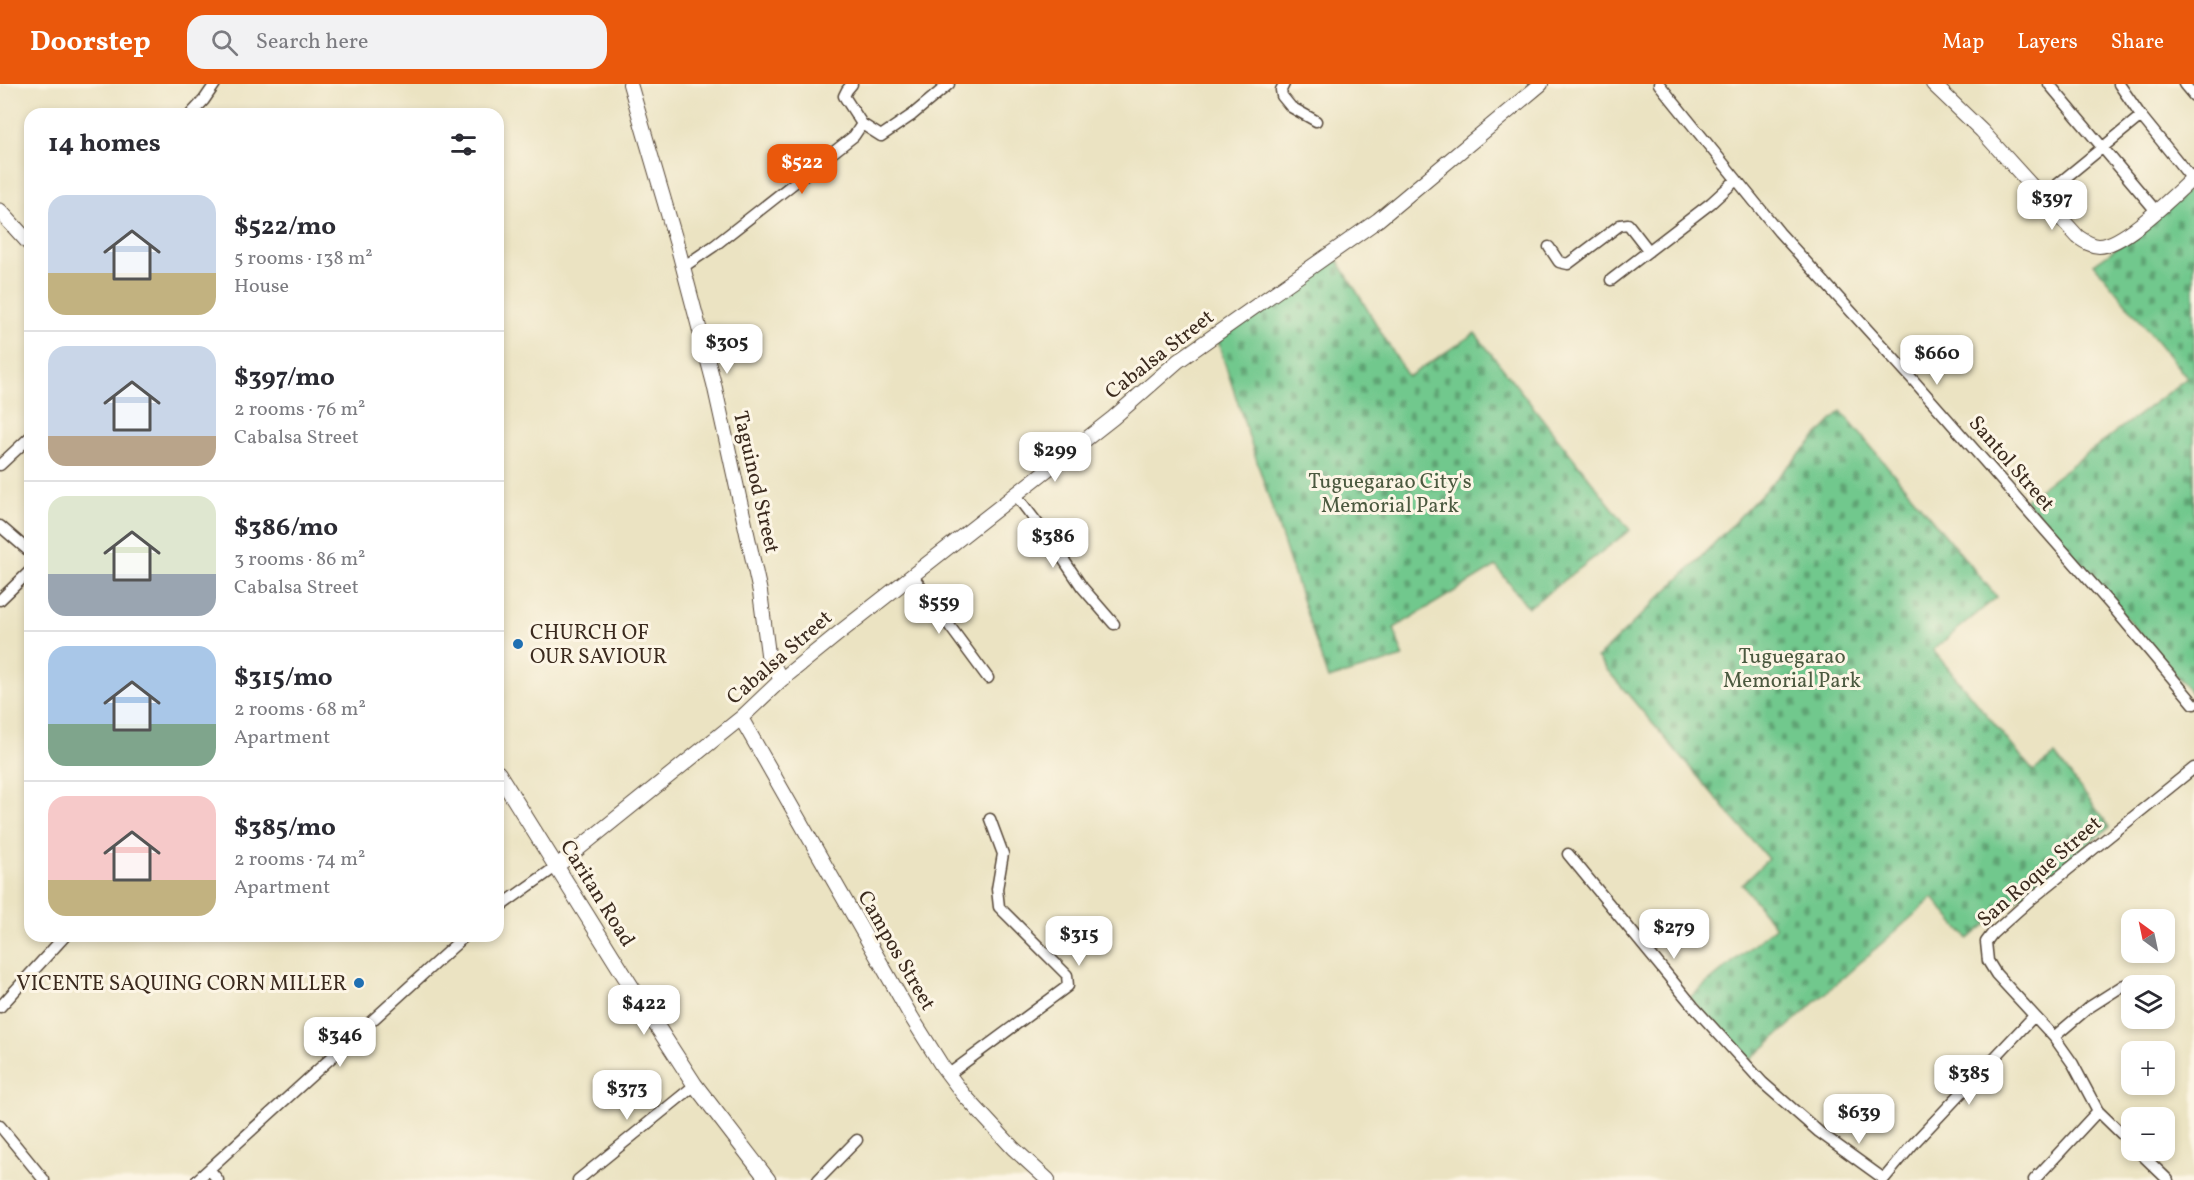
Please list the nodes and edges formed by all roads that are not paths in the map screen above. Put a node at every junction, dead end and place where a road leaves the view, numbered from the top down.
1 (215, 84) edge
2 (630, 84) edge
3 (852, 84) edge
4 (1284, 84) edge
5 (1541, 84) edge
6 (1659, 84) edge
7 (1933, 84) edge
8 (2049, 84) edge
9 (2119, 84) edge
10 (2184, 84) edge
11 (947, 85) edge
12 (2194, 96) edge
13 (197, 108) edge
14 (2141, 116) junction
15 (1316, 121) dead end
16 (862, 124) junction
17 (2102, 148) junction
18 (2193, 178) edge
19 (1736, 180) junction
20 (2042, 197) junction
21 (2156, 211) junction
22 (0, 212) edge
23 (24, 237) edge
24 (1549, 247) dead end
25 (1649, 251) junction
26 (683, 267) junction
27 (1611, 280) dead end
28 (24, 443) edge
29 (0, 465) edge
30 (1015, 494) junction
31 (0, 526) edge
32 (24, 547) edge
33 (912, 575) junction
34 (24, 577) edge
35 (0, 600) edge
36 (1114, 624) dead end
37 (988, 678) dead end
38 (781, 680) junction
39 (2194, 704) edge
40 (741, 718) junction
41 (2194, 768) edge
42 (504, 782) edge
43 (990, 819) dead end
44 (1568, 854) dead end
45 (557, 866) junction
46 (504, 904) edge
47 (59, 942) edge
48 (458, 942) edge
49 (2121, 987) edge
50 (0, 1006) edge
51 (2034, 1016) junction
52 (2054, 1037) junction
53 (949, 1074) junction
54 (695, 1085) junction
55 (2098, 1111) junction
56 (0, 1126) edge
57 (2121, 1133) edge
58 (857, 1140) dead end
59 (2149, 1161) edge
60 (209, 1169) junction
61 (44, 1180) edge
62 (197, 1180) edge
63 (218, 1180) edge
64 (578, 1180) edge
65 (768, 1180) edge
66 (818, 1180) edge
67 (1048, 1180) edge
68 (1884, 1180) edge
69 (2034, 1180) edge
70 (2168, 1180) edge

1 - 13 street
2 - 26 street, Taguinod Street
3 - 16 street
4 - 15 street
5 - 30 street, Cabalsa Street
6 - 19 street, Santol Street
7 - 20 street
8 - 17 street
9 - 14 street
10 - 12 street
11 - 16 street
14 - 17 street
14 - 18 street
16 - 26 street
17 - 20 street
17 - 21 street
18 - 21 street
19 - 25 street
19 - 39 street, Santol Street
20 - 21 street
22 - 23 main road
24 - 25 street
25 - 27 street
26 - 38 street, Taguinod Street
28 - 29 street
30 - 33 street, Cabalsa Street
30 - 36 street
31 - 32 street
33 - 37 street
33 - 38 street, Cabalsa Street
34 - 35 street
38 - 40 street, Cabalsa Street
40 - 45 street, Cabalsa Street
40 - 53 street, Campos Street
41 - 51 street, San Roque Street
42 - 45 main road, Caritan Road
43 - 53 street
44 - 68 street
45 - 46 street
45 - 54 main road, Caritan Road
47 - 50 street
48 - 60 street
49 - 52 street
51 - 52 street, San Roque Street
51 - 68 street
52 - 55 street, San Roque Street
53 - 67 street, Campos Street
54 - 64 street
54 - 65 main road, Caritan Road
55 - 57 street, San Roque Street
55 - 69 street
56 - 61 street
58 - 66 street
59 - 70 street
60 - 62 street
60 - 63 street

